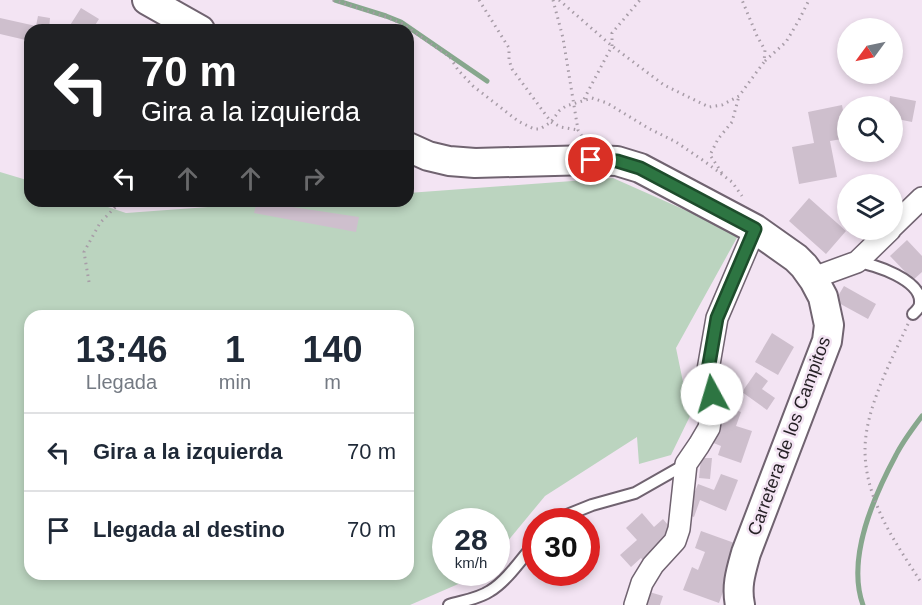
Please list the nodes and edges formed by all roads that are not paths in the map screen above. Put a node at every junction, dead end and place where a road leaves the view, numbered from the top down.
1 (147, 0) edge
2 (189, 24) edge
3 (414, 150) edge
4 (922, 198) edge
5 (903, 216) edge
6 (755, 229) junction
7 (879, 240) edge
8 (857, 262) junction
9 (814, 280) junction
10 (913, 314) road end
11 (686, 464) junction
12 (584, 508) edge
13 (522, 558) edge
14 (449, 605) edge
15 (635, 605) edge
16 (740, 605) edge

1 - 2 main road
3 - 6 main road, Carretera de los Campitos
4 - 5 street
6 - 9 main road, Carretera de los Campitos
6 - 11 street
7 - 8 street
8 - 9 street
8 - 10 lane
9 - 16 main road, Carretera de los Campitos
11 - 12 lane
11 - 15 street
13 - 14 lane

